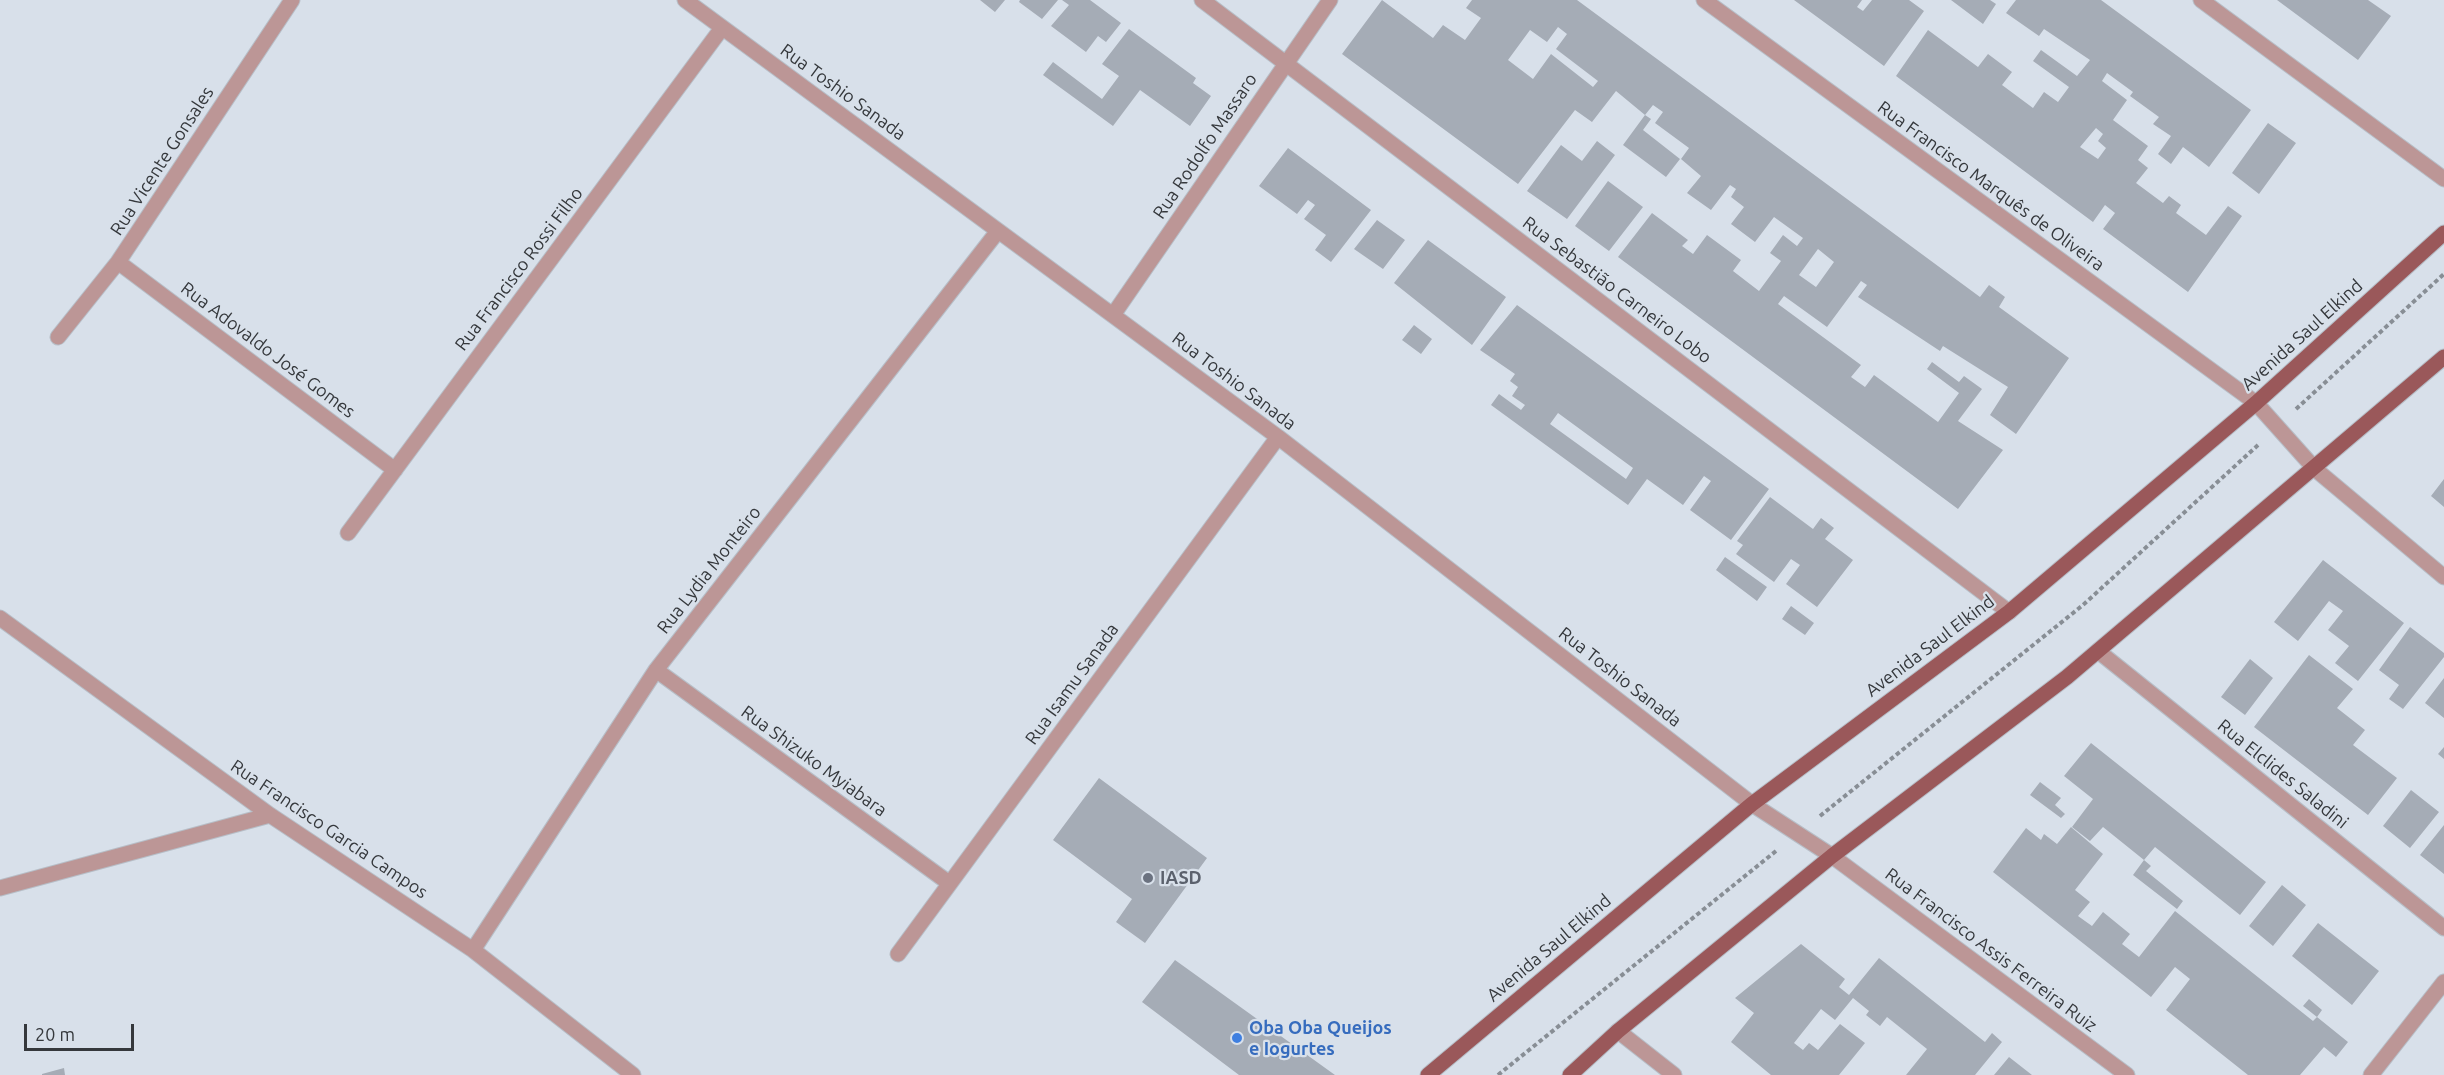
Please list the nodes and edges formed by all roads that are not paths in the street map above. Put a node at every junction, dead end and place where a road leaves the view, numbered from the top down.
1 (292, 0) edge
2 (685, 0) edge
3 (1202, 0) edge
4 (1330, 0) edge
5 (1704, 0) edge
6 (2201, 0) edge
7 (722, 28) junction
8 (1285, 63) junction
9 (2444, 179) edge
10 (998, 231) junction
11 (2444, 233) edge
12 (118, 262) junction
13 (1113, 315) junction
14 (58, 337) dead end
15 (2444, 357) edge
16 (2256, 403) junction
17 (1278, 437) junction
18 (2315, 469) junction
19 (395, 470) junction
20 (348, 533) dead end
21 (2444, 577) edge
22 (2009, 612) junction
23 (0, 618) edge
24 (2098, 651) junction
25 (656, 670) junction
26 (1752, 804) junction
27 (270, 815) junction
28 (1797, 834) joint
29 (1832, 856) junction
30 (949, 883) junction
31 (0, 888) edge
32 (2444, 928) edge
33 (473, 950) junction
34 (898, 954) dead end
35 (2444, 982) edge
36 (1618, 1031) junction
37 (633, 1075) edge
38 (1428, 1075) edge
39 (1570, 1075) edge
40 (1674, 1075) edge
41 (2127, 1075) edge
42 (2371, 1075) edge

1 - 12 street, Rua Vicente Gonsales
2 - 7 street, Rua Toshio Sanada
3 - 8 street, Rua Sebastião Carneiro Lobo
4 - 8 street, Rua Rodolfo Massaro
5 - 16 street, Rua Francisco Marquês de Oliveira
6 - 9 street
7 - 10 street, Rua Toshio Sanada
7 - 19 street, Rua Francisco Rossi Filho
8 - 13 street, Rua Rodolfo Massaro
8 - 22 street, Rua Sebastião Carneiro Lobo
10 - 13 street, Rua Toshio Sanada
10 - 25 street, Rua Lydia Monteiro
11 - 16 main road, Avenida Saul Elkind
12 - 14 street, Rua Vicente Gonsales
12 - 19 street, Rua Adovaldo José Gomes
13 - 17 street, Rua Toshio Sanada
15 - 18 main road
16 - 18 street, Rua Francisco Marquês de Oliveira
16 - 22 main road, Avenida Saul Elkind
17 - 26 street, Rua Toshio Sanada
17 - 30 street, Rua Isamu Sanada
18 - 21 street, Rua Francisco Marquês de Oliveira
18 - 24 main road
19 - 20 street, Rua Francisco Rossi Filho
22 - 26 main road, Avenida Saul Elkind
23 - 27 street, Rua Francisco Garcia Campos
24 - 29 main road
24 - 32 street, Rua Elclides Saladini
25 - 30 street, Rua Shizuko Myiabara
25 - 33 street, Rua Lydia Monteiro
26 - 28 street, Rua Toshio Sanada
26 - 38 main road, Avenida Saul Elkind
27 - 31 street
27 - 33 street, Rua Francisco Garcia Campos
28 - 29 street, Rua Francisco Assis Ferreira Ruiz
29 - 36 main road
29 - 41 street, Rua Francisco Assis Ferreira Ruiz
30 - 34 street, Rua Isamu Sanada
33 - 37 street, Rua Francisco Garcia Campos
35 - 42 street
36 - 39 main road
36 - 40 street

